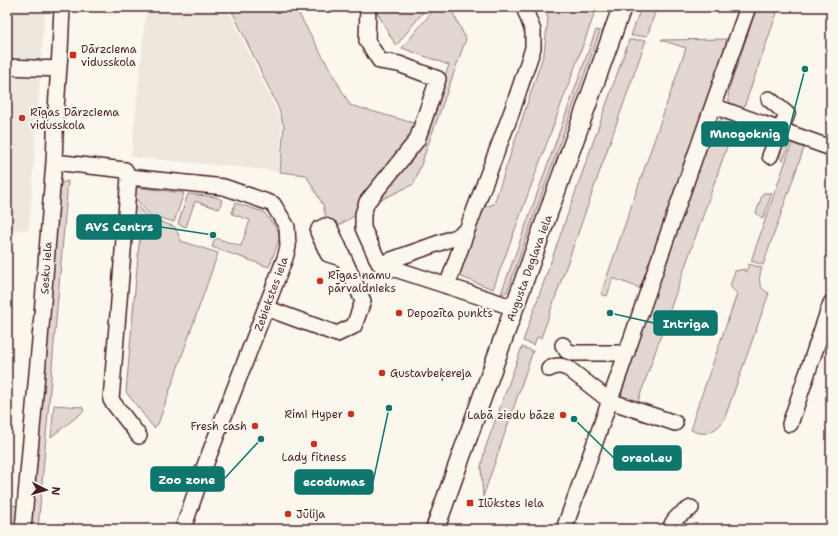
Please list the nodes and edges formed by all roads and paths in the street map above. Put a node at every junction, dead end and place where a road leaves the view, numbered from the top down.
1 (62, 7) edge
2 (368, 7) edge
3 (524, 7) edge
4 (622, 7) edge
5 (748, 7) edge
6 (7, 67) edge
7 (59, 69) junction
8 (769, 99) dead end
9 (713, 106) junction
10 (780, 130) junction
11 (831, 148) edge
12 (770, 156) dead end
13 (54, 162) junction
14 (129, 178) junction
15 (467, 230) junction
16 (344, 259) dead end
17 (380, 264) junction
18 (447, 286) junction
19 (831, 303) edge
20 (266, 308) junction
21 (515, 308) junction
22 (563, 345) dead end
23 (627, 353) junction
24 (549, 369) dead end
25 (610, 401) junction
26 (675, 423) dead end
27 (790, 424) dead end
28 (139, 436) dead end
29 (691, 508) dead end
30 (23, 529) edge
31 (183, 529) edge
32 (435, 529) edge
33 (564, 529) edge
34 (670, 529) edge

1 - 7 street, Sesku iela
2 - 17 street
3 - 15 street
4 - 21 main road, Augusta Deglava iela
5 - 9 street
6 - 7 street
7 - 13 street, Sesku iela
8 - 10 street
9 - 10 street
9 - 23 street
10 - 11 street
10 - 12 street
13 - 14 street, Zebiekstes iela
13 - 30 street, Sesku iela
14 - 20 street, Zebiekstes iela
14 - 28 street
15 - 17 street
15 - 18 street
16 - 20 street
17 - 18 street
18 - 21 street
19 - 27 street
20 - 31 street, Zebiekstes iela
21 - 32 main road, Augusta Deglava iela
22 - 23 street
23 - 25 street
24 - 25 street
25 - 26 street
25 - 33 street
29 - 34 street

